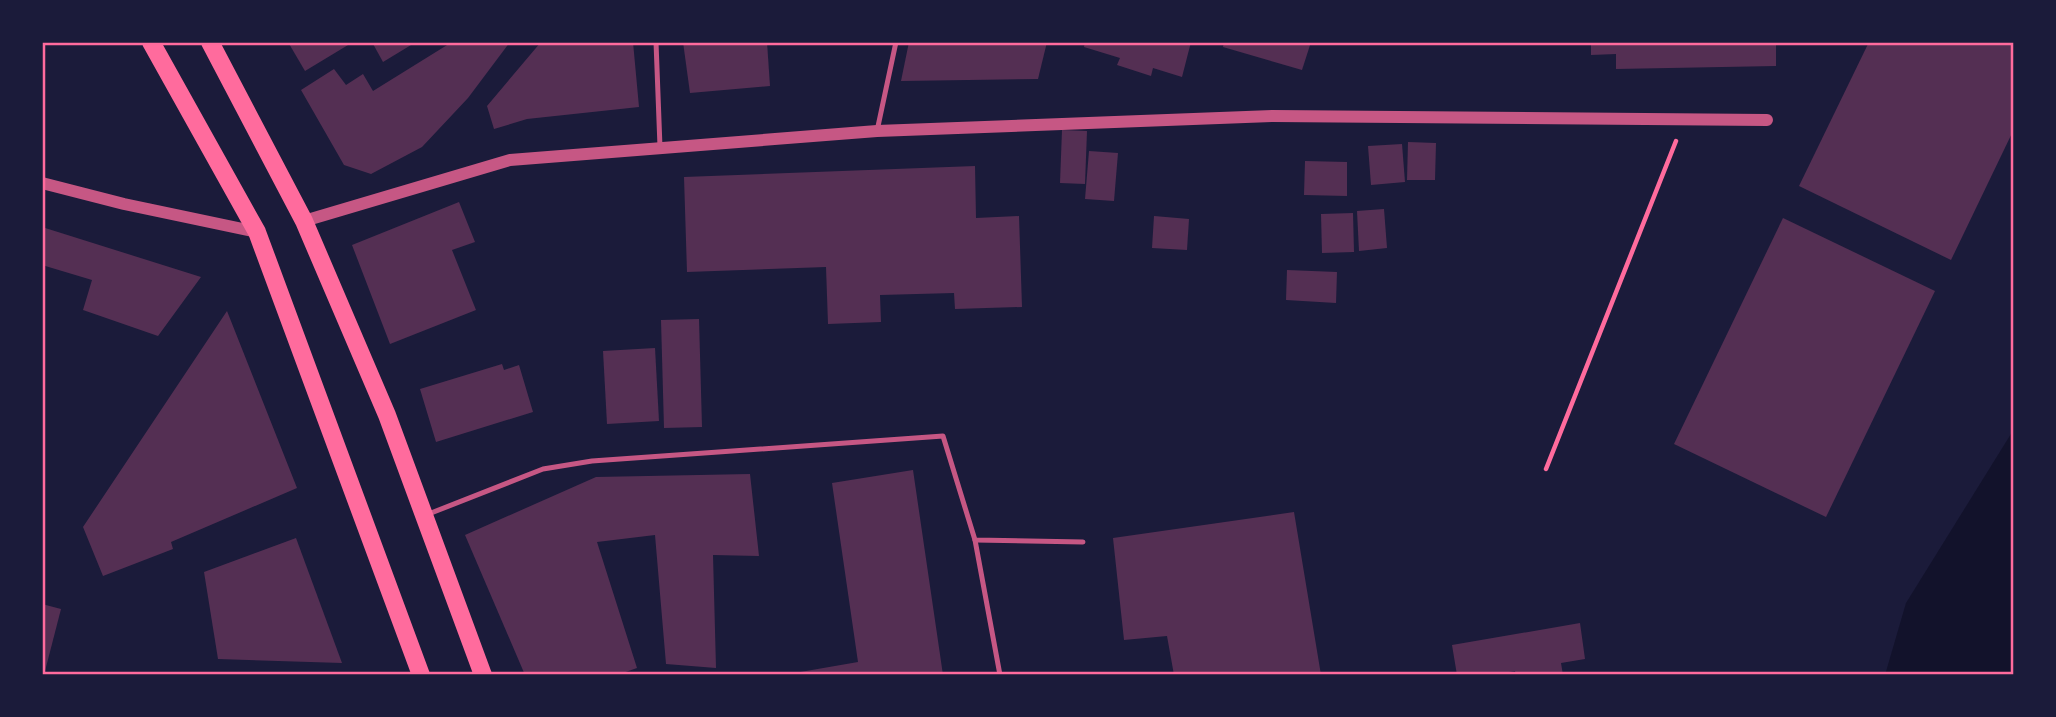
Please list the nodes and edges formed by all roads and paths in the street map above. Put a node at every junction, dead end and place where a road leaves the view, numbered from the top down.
1 (152, 42) edge
2 (210, 42) edge
3 (656, 42) edge
4 (896, 42) edge
5 (1767, 120) dead end
6 (1684, 121) junction
7 (877, 131) junction
8 (660, 149) junction
9 (42, 183) edge
10 (304, 221) junction
11 (257, 232) junction
12 (1546, 469) dead end
13 (423, 516) junction
14 (975, 540) junction
15 (1083, 542) dead end
16 (421, 675) edge
17 (483, 675) edge
18 (1000, 675) edge

1 - 11 main road
2 - 10 main road
3 - 8 lane
4 - 7 lane
5 - 6 street
6 - 7 street
6 - 12 path
7 - 8 street
8 - 10 street
9 - 11 street
10 - 13 main road
11 - 16 main road
13 - 14 lane
13 - 17 main road
14 - 15 lane
14 - 18 lane

